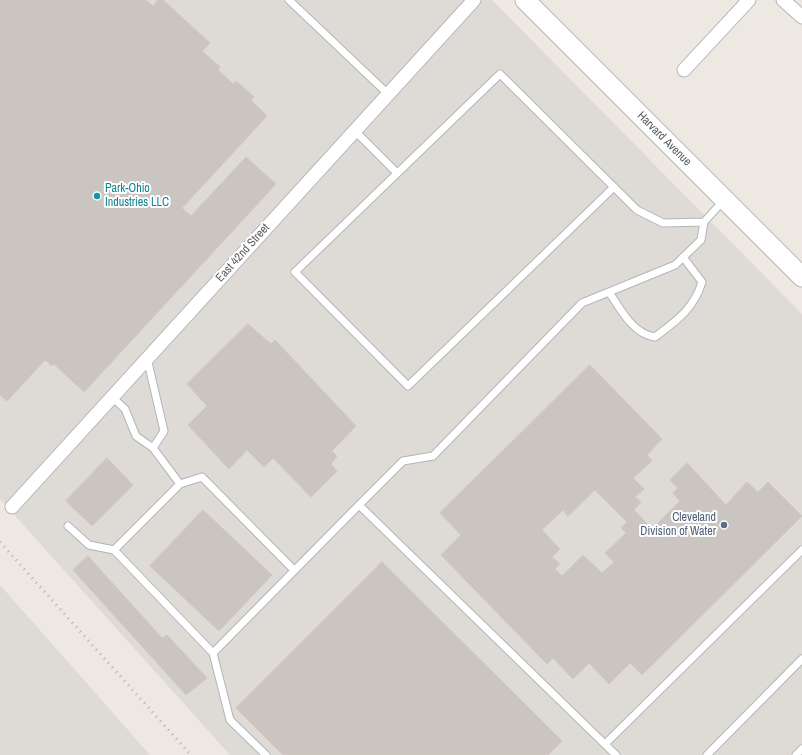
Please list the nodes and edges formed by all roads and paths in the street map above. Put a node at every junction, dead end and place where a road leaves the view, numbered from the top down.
1 (289, 0) edge
2 (474, 0) edge
3 (525, 0) edge
4 (749, 0) edge
5 (783, 0) edge
6 (802, 18) edge
7 (684, 70) dead end
8 (388, 93) junction
9 (354, 130) junction
10 (397, 173) junction
11 (614, 187) junction
12 (724, 199) junction
13 (704, 222) junction
14 (683, 257) junction
15 (802, 277) edge
16 (609, 292) junction
17 (147, 358) junction
18 (112, 397) junction
19 (153, 448) junction
20 (180, 484) junction
21 (359, 505) junction
22 (12, 507) dead end
23 (68, 526) dead end
24 (114, 550) junction
25 (802, 550) edge
26 (294, 570) junction
27 (213, 653) junction
28 (802, 659) edge
29 (605, 744) junction
30 (802, 749) edge
31 (266, 755) edge
32 (616, 755) edge
33 (707, 755) edge
34 (796, 755) edge

1 - 8 lane
2 - 8 street, East 42nd Street
3 - 12 main road, Harvard Avenue
4 - 7 street
5 - 6 street
8 - 9 street, East 42nd Street
9 - 10 lane
9 - 17 street, East 42nd Street
10 - 11 lane
10 - 11 lane
11 - 13 lane
12 - 13 lane
12 - 15 main road, Harvard Avenue
13 - 14 lane
14 - 16 lane
14 - 16 lane
16 - 21 lane
17 - 18 street, East 42nd Street
17 - 19 lane
18 - 19 lane
18 - 22 street, East 42nd Street
19 - 20 lane
20 - 24 lane
20 - 26 lane
21 - 26 lane
21 - 29 lane
23 - 24 lane
24 - 27 lane
25 - 29 lane
26 - 27 lane
27 - 31 lane
28 - 33 lane
29 - 32 lane
30 - 34 lane

